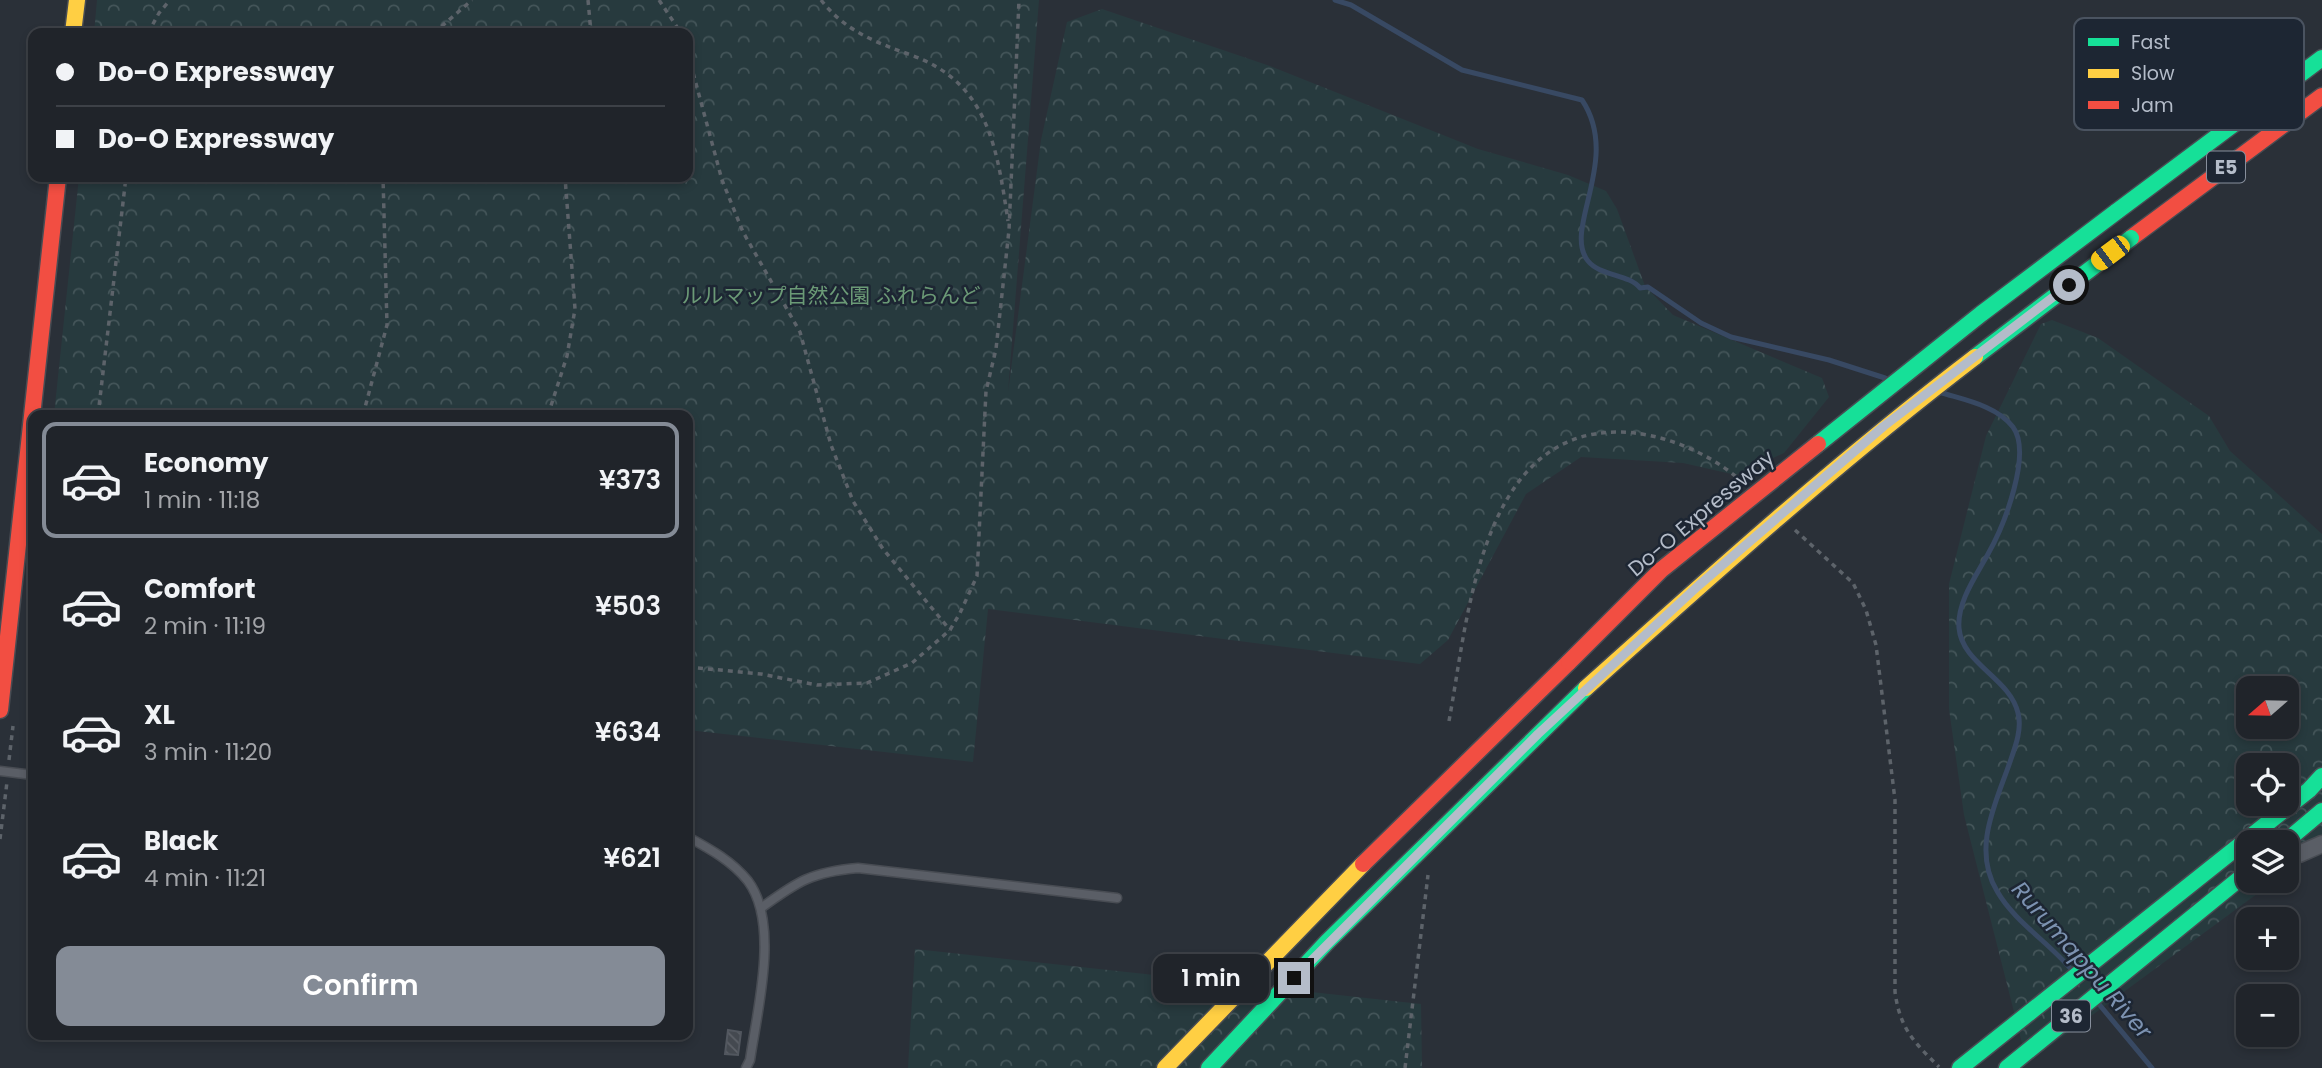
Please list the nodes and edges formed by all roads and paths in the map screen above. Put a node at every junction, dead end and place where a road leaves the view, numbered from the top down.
1 (77, 0) edge
2 (170, 0) edge
3 (472, 0) edge
4 (588, 0) edge
5 (659, 0) edge
6 (821, 0) edge
7 (1019, 0) edge
8 (74, 28) edge
9 (151, 28) edge
10 (440, 28) edge
11 (591, 28) edge
12 (678, 28) edge
13 (2322, 58) edge
14 (2304, 71) edge
15 (693, 73) edge
16 (2322, 96) edge
17 (2304, 109) edge
18 (2226, 130) edge
19 (2276, 130) edge
20 (58, 182) edge
21 (125, 182) edge
22 (383, 182) edge
23 (565, 182) edge
24 (1009, 230) junction
25 (36, 410) edge
26 (99, 410) edge
27 (364, 410) edge
28 (550, 410) edge
29 (1740, 481) dead end
30 (28, 493) edge
31 (1791, 527) dead end
32 (950, 630) junction
33 (693, 667) edge
34 (7, 714) edge
35 (1449, 721) dead end
36 (4, 772) edge
37 (28, 774) edge
38 (2322, 776) edge
39 (2322, 811) edge
40 (2299, 830) edge
41 (0, 839) edge
42 (693, 840) edge
43 (2322, 844) edge
44 (2299, 854) dead end
45 (1430, 862) dead end
46 (2236, 882) edge
47 (1117, 898) dead end
48 (761, 908) junction
49 (2009, 1066) edge
50 (746, 1068) edge
51 (1166, 1068) edge
52 (1209, 1068) edge
53 (1405, 1068) edge
54 (1940, 1068) edge
55 (1960, 1068) edge

1 - 8 main road
2 - 9 path
3 - 10 path
4 - 11 path
5 - 12 path
6 - 24 path
7 - 24 path
13 - 14 main road, Do-O Expressway / E5, bridge
15 - 32 path
16 - 17 main road, E5, bridge
18 - 51 main road, Do-O Expressway / E5, bridge
19 - 52 main road, E5, bridge
20 - 25 main road
21 - 26 path
22 - 27 path
23 - 28 path
24 - 32 path
29 - 35 path
30 - 34 main road
31 - 54 path
32 - 33 path
34 - 36 path
36 - 37 lane
36 - 41 path
38 - 55 main road, 36
39 - 40 main road
42 - 48 lane
43 - 44 street
45 - 53 path
46 - 49 main road, 36
47 - 48 lane
48 - 50 lane

